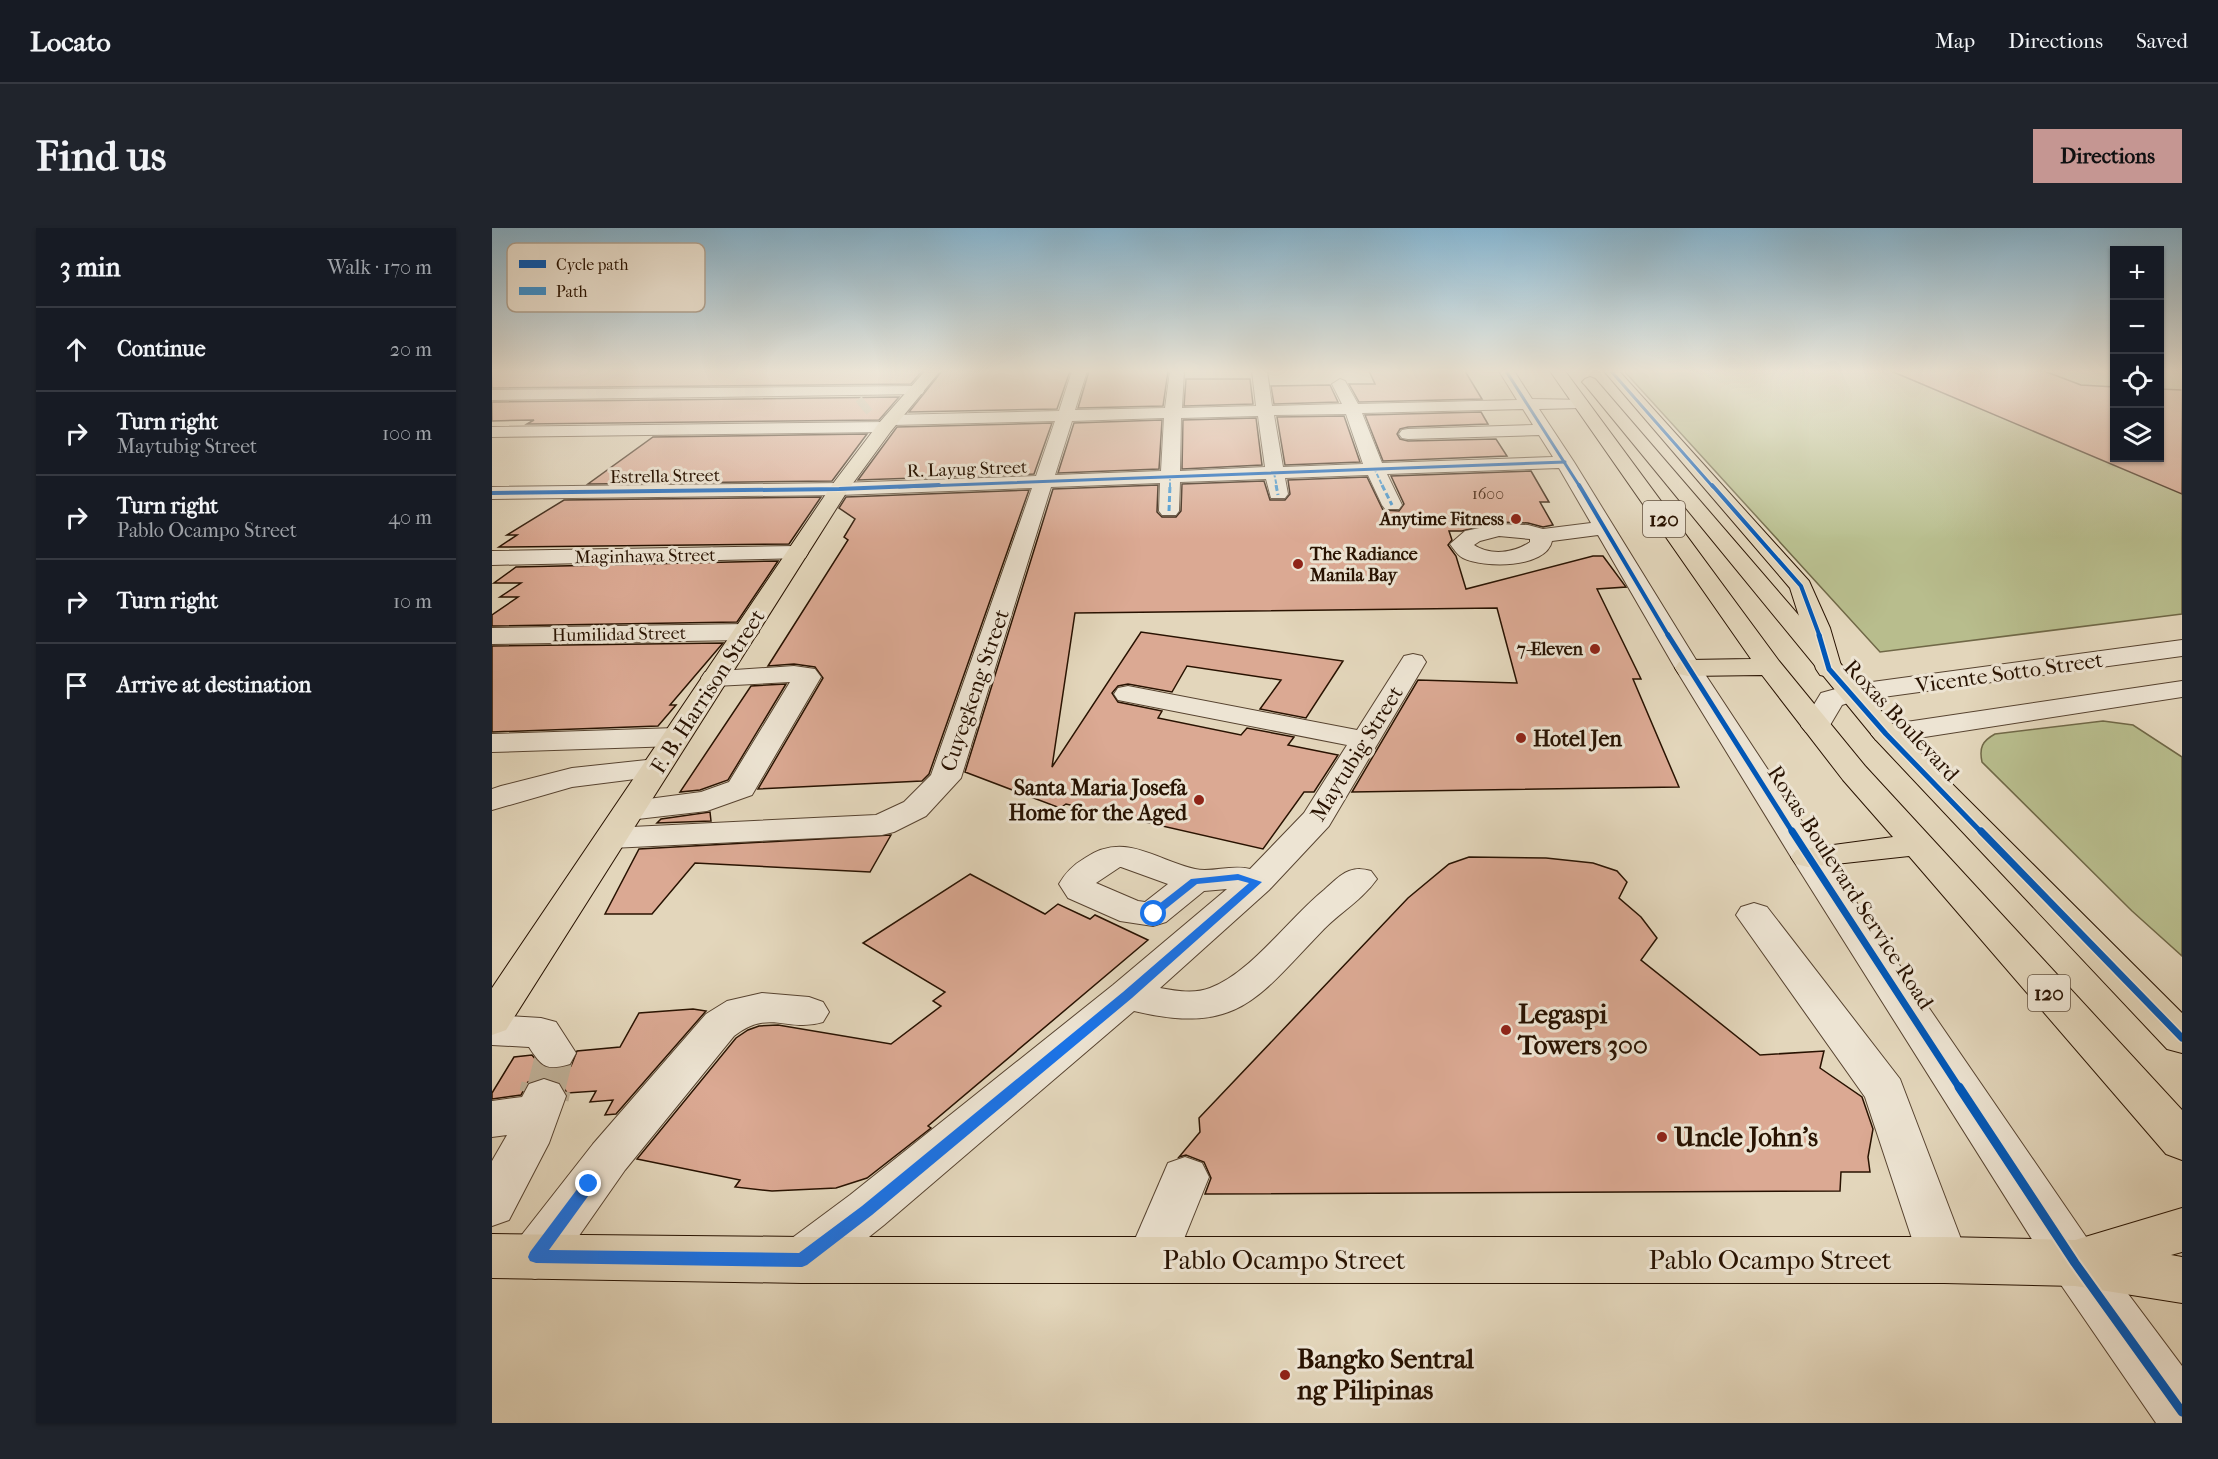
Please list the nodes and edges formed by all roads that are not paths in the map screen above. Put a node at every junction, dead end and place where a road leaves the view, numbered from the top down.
1 (593, 427) edge
2 (880, 427) tunnel mouth
3 (1062, 427) edge
4 (1172, 427) edge
5 (1267, 427) edge
6 (1359, 427) edge
7 (1541, 427) edge
8 (1597, 427) edge
9 (1627, 427) edge
10 (1660, 427) edge
11 (1543, 430) junction
12 (494, 433) edge
13 (1408, 434) dead end
14 (1565, 462) junction
15 (1374, 468) junction
16 (1274, 473) junction
17 (1170, 476) junction
18 (1044, 481) junction
19 (839, 489) junction
20 (492, 492) edge
21 (1278, 495) dead end
22 (1392, 505) dead end
23 (1169, 511) dead end
24 (1604, 528) junction
25 (1541, 536) junction
26 (797, 553) junction
27 (492, 558) edge
28 (1490, 558) junction
29 (1461, 570) dead end
30 (746, 632) junction
31 (492, 636) edge
32 (2182, 648) edge
33 (1413, 662) dead end
34 (1770, 667) junction
35 (1688, 668) junction
36 (1828, 669) junction
37 (715, 678) junction
38 (2182, 689) edge
39 (1850, 693) junction
40 (1128, 694) dead end
41 (1816, 726) junction
42 (1886, 734) junction
43 (676, 737) junction
44 (1365, 740) junction
45 (492, 743) edge
46 (656, 768) junction
47 (492, 800) edge
48 (620, 824) junction
49 (1916, 845) junction
50 (1808, 857) junction
51 (1359, 879) dead end
52 (1194, 881) dead end
53 (1257, 882) junction
54 (1754, 915) dead end
55 (1127, 995) junction
56 (809, 1012) dead end
57 (492, 1020) edge
58 (492, 1030) edge
59 (2182, 1038) edge
60 (555, 1053) dead end
61 (492, 1119) edge
62 (2182, 1141) edge
63 (1185, 1177) dead end
64 (492, 1205) edge
65 (2182, 1230) edge
66 (514, 1256) edge
67 (802, 1260) junction
68 (1150, 1260) junction
69 (1944, 1260) junction
70 (2075, 1263) junction
71 (2182, 1280) edge
72 (2182, 1412) edge

1 - 12 street
2 - 19 main road, F. B. Harrison Street
3 - 18 street, Cuyegkeng Street
4 - 17 street
5 - 16 street
6 - 15 street
7 - 11 street, Roxas Boulevard Service Road
8 - 34 main road, 120
9 - 36 main road, Roxas Boulevard / 120
10 - 36 main road, Roxas Boulevard
11 - 13 street
11 - 14 street, Roxas Boulevard Service Road
14 - 15 street, R. Layug Street
14 - 24 street, Roxas Boulevard Service Road
15 - 16 street, R. Layug Street
15 - 22 street
16 - 17 street, R. Layug Street
16 - 21 street
17 - 18 street, R. Layug Street
17 - 23 street
18 - 19 street, R. Layug Street
18 - 48 street, Cuyegkeng Street
19 - 20 street, Estrella Street
19 - 26 main road, F. B. Harrison Street
24 - 25 street
24 - 35 street, Roxas Boulevard Service Road
25 - 28 street
25 - 28 street
26 - 27 street, Maginhawa Street
26 - 30 main road, F. B. Harrison Street
28 - 29 street
30 - 31 street, Humilidad Street
30 - 37 main road, F. B. Harrison Street
32 - 39 street, Vicente Sotto Street
33 - 44 street, Maytubig Street
34 - 35 main road
34 - 41 main road, 120
35 - 50 street, Roxas Boulevard Service Road
36 - 39 main road, Roxas Boulevard / 120
37 - 43 main road, F. B. Harrison Street
37 - 48 street
38 - 42 street, Vicente Sotto Street
39 - 41 street, Vicente Sotto Street
39 - 42 main road, Roxas Boulevard / 120
40 - 44 street
41 - 49 main road, 120
42 - 59 main road, Roxas Boulevard / 120
43 - 45 street
43 - 46 main road, F. B. Harrison Street
44 - 53 street, Maytubig Street
46 - 47 street
46 - 48 main road, F. B. Harrison Street
48 - 57 main road, F. B. Harrison Street
49 - 50 main road
49 - 62 main road, 120
50 - 70 street, Roxas Boulevard Service Road
51 - 55 street
52 - 53 street
53 - 55 street, Maytubig Street
54 - 69 street
55 - 67 street, Maytubig Street
56 - 66 street
58 - 60 street
61 - 64 street
63 - 68 street
65 - 70 main road, Pablo Ocampo Street
66 - 67 main road, Pablo Ocampo Street
67 - 68 main road, Pablo Ocampo Street
68 - 69 main road, Pablo Ocampo Street
69 - 70 main road, Pablo Ocampo Street
70 - 71 main road, Pablo Ocampo Street
70 - 72 street, Roxas Boulevard Service Road

